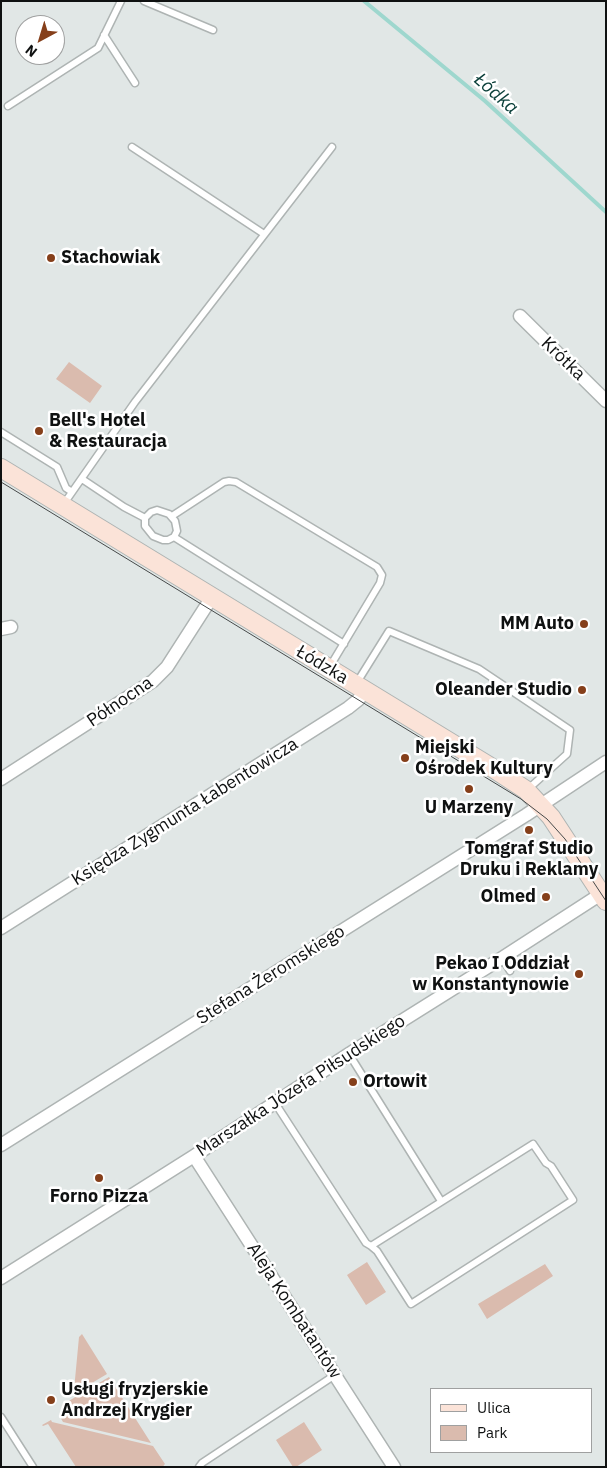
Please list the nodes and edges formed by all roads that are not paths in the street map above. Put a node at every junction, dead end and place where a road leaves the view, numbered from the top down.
1 (121, 1) edge
2 (144, 1) edge
3 (213, 30) dead end
4 (104, 35) junction
5 (135, 82) dead end
6 (8, 106) dead end
7 (132, 147) dead end
8 (332, 147) dead end
9 (264, 234) junction
10 (520, 316) dead end
11 (606, 401) edge
12 (1, 432) edge
13 (1, 468) edge
14 (82, 478) junction
15 (67, 499) junction
16 (172, 516) junction
17 (145, 518) junction
18 (174, 537) junction
19 (212, 597) junction
20 (344, 644) junction
21 (329, 669) junction
22 (360, 688) junction
23 (606, 762) edge
24 (1, 779) edge
25 (526, 790) junction
26 (539, 804) junction
27 (603, 898) edge
28 (1, 928) edge
29 (502, 958) junction
30 (510, 970) dead end
31 (349, 1054) junction
32 (275, 1103) junction
33 (1, 1145) edge
34 (194, 1156) junction
35 (441, 1201) junction
36 (371, 1246) junction
37 (2, 1276) edge
38 (335, 1375) junction
39 (1, 1417) edge
40 (33, 1467) edge
41 (199, 1467) edge
42 (394, 1467) edge

1 - 4 lane
2 - 3 lane
4 - 5 lane
4 - 6 lane
7 - 9 lane
8 - 9 lane
9 - 14 lane
10 - 11 street, Krótka
12 - 15 lane
13 - 15 main road, Łódzka
14 - 15 lane
14 - 17 lane
15 - 19 main road, Łódzka
16 - 17 lane
16 - 18 lane
16 - 20 lane
17 - 18 lane
18 - 20 lane
19 - 21 main road, Łódzka
19 - 24 street, Północna
20 - 21 lane
21 - 22 main road, Łódzka
22 - 25 main road, Łódzka
22 - 25 lane
22 - 28 street, Księdza Zygmunta Łabentowicza
23 - 26 street
25 - 26 main road, Łódzka
26 - 27 main road, Łódzka
26 - 33 street, Stefana Żeromskiego
27 - 29 street, Marszałka Józefa Piłsudskiego
29 - 30 lane
29 - 31 street, Marszałka Józefa Piłsudskiego
31 - 32 street, Marszałka Józefa Piłsudskiego
31 - 35 lane
32 - 34 street, Marszałka Józefa Piłsudskiego
32 - 36 lane
34 - 37 street, Marszałka Józefa Piłsudskiego
34 - 38 street, Aleja Kombatantów
35 - 36 lane
35 - 36 lane
38 - 41 lane
38 - 42 street, Aleja Kombatantów
39 - 40 lane

